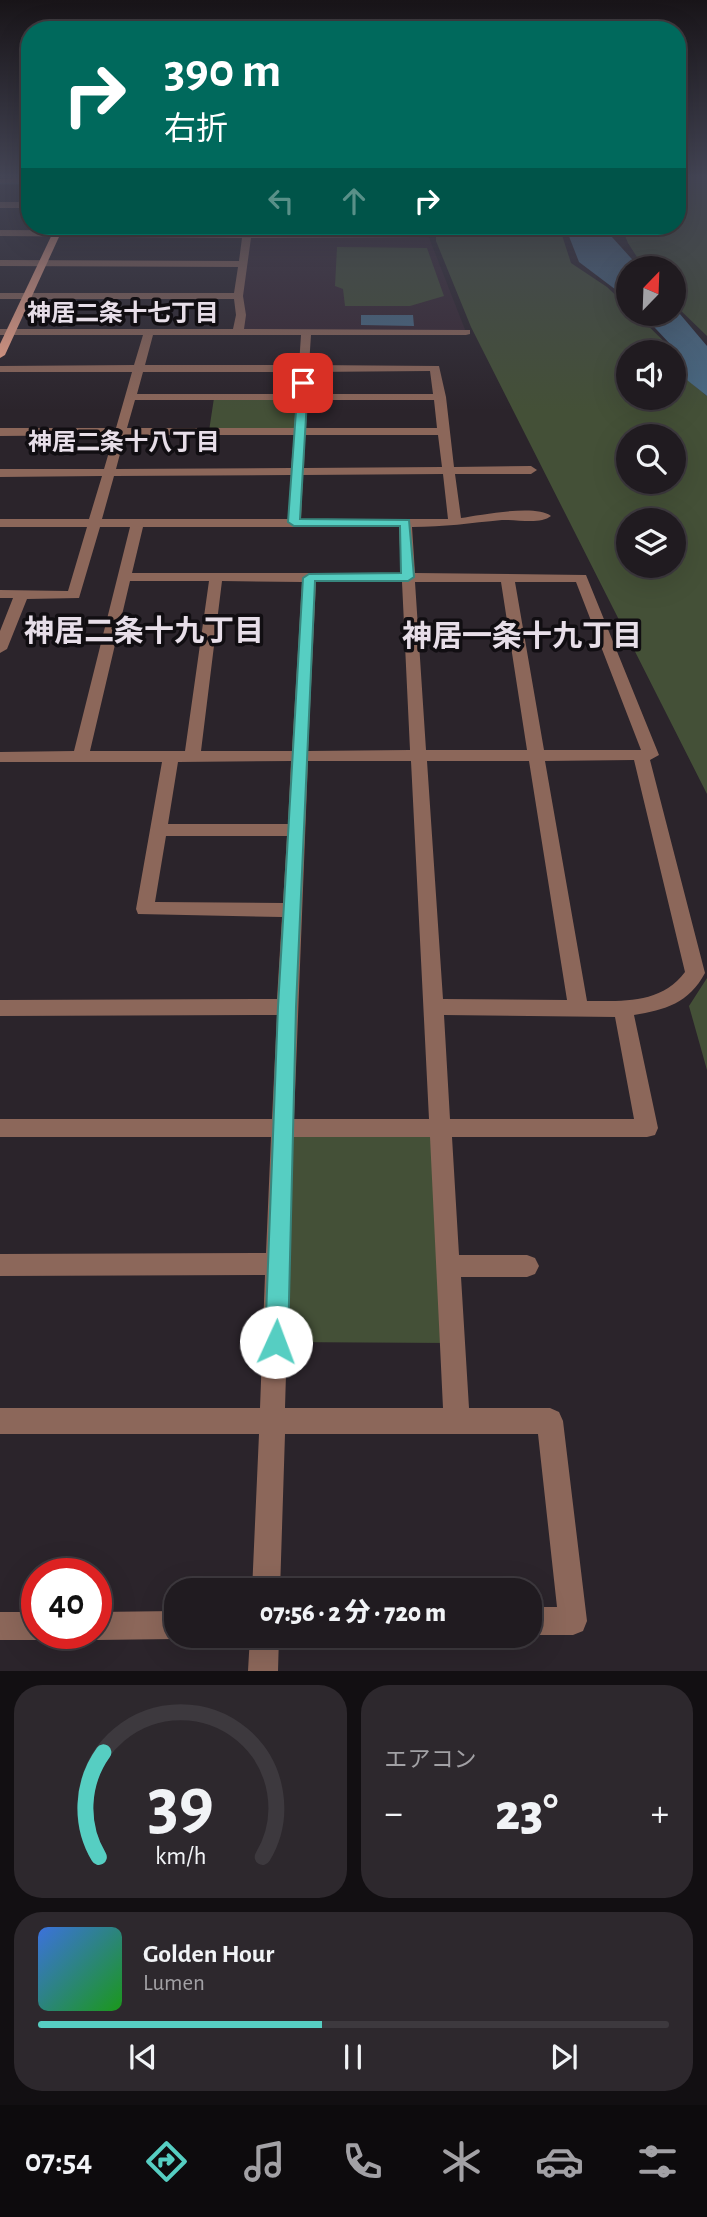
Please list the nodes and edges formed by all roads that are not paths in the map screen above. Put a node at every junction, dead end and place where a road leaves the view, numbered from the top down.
1 (46, 255) edge
2 (244, 255) edge
3 (0, 263) edge
4 (42, 263) junction
5 (243, 264) junction
6 (0, 296) edge
7 (26, 296) junction
8 (238, 296) junction
9 (6, 332) edge
10 (149, 332) junction
11 (238, 332) junction
12 (306, 332) junction
13 (466, 332) dead end
14 (0, 355) edge
15 (139, 368) junction
16 (304, 368) junction
17 (0, 369) edge
18 (132, 397) junction
19 (440, 397) junction
20 (302, 398) junction
21 (122, 431) junction
22 (444, 431) junction
23 (0, 432) edge
24 (300, 432) junction
25 (531, 470) dead end
26 (449, 471) junction
27 (297, 472) junction
28 (0, 473) edge
29 (109, 473) junction
30 (545, 516) dead end
31 (294, 522) junction
32 (405, 522) junction
33 (0, 523) edge
34 (95, 523) junction
35 (137, 523) junction
36 (455, 523) junction
37 (408, 577) junction
38 (507, 577) junction
39 (124, 578) junction
40 (216, 578) junction
41 (309, 578) junction
42 (0, 594) edge
43 (22, 594) junction
44 (0, 649) edge
45 (641, 756) junction
46 (0, 757) edge
47 (81, 757) junction
48 (171, 757) junction
49 (192, 757) junction
50 (301, 757) junction
51 (419, 757) junction
52 (536, 757) junction
53 (159, 830) junction
54 (297, 830) junction
55 (292, 910) junction
56 (287, 1007) junction
57 (434, 1007) junction
58 (0, 1008) edge
59 (578, 1009) junction
60 (624, 1009) junction
61 (284, 1126) junction
62 (0, 1128) edge
63 (439, 1129) junction
64 (279, 1264) junction
65 (0, 1265) edge
66 (449, 1266) junction
67 (527, 1266) dead end
68 (457, 1420) junction
69 (0, 1421) edge
70 (271, 1421) junction
71 (266, 1578) edge
72 (542, 1621) edge
73 (164, 1625) edge
74 (0, 1626) edge
75 (21, 1626) edge
76 (112, 1626) edge
77 (264, 1648) edge
78 (263, 1671) edge

1 - 4 main road
2 - 5 street
3 - 4 street
4 - 5 street
4 - 7 main road
5 - 8 street
6 - 7 street
7 - 8 street
7 - 9 main road
8 - 11 street
9 - 10 street
9 - 14 main road
10 - 11 street
10 - 15 street
11 - 12 street
12 - 13 street
12 - 16 street
15 - 16 street
15 - 17 street
15 - 18 street
16 - 19 street
16 - 20 street
18 - 20 street
18 - 21 street
19 - 20 street
19 - 22 street
20 - 24 street
21 - 23 street
21 - 24 street
21 - 29 street
22 - 24 street
22 - 26 street
24 - 27 street
25 - 26 street
26 - 27 street
26 - 36 street
27 - 29 street
27 - 31 street
28 - 29 street
29 - 34 street
30 - 36 street
31 - 32 street
31 - 35 street
32 - 36 street
32 - 37 street
33 - 34 street
34 - 35 street
34 - 43 street
35 - 39 street
37 - 38 street
37 - 41 street
37 - 51 street
38 - 45 street
38 - 52 street
39 - 40 street
39 - 47 street
40 - 41 street
40 - 49 street
41 - 50 street
42 - 43 street
43 - 44 street
45 - 52 street
45 - 60 street
46 - 47 street
47 - 48 street
48 - 49 street
48 - 53 street
49 - 50 street
50 - 51 street
50 - 54 street
51 - 52 street
51 - 57 street
52 - 59 street
53 - 54 street
53 - 55 street
54 - 55 street
55 - 56 street
56 - 58 street
56 - 61 street
57 - 59 street
57 - 63 street
59 - 60 street
60 - 63 street
61 - 62 street
61 - 63 street
61 - 64 street
63 - 66 street
64 - 65 street
64 - 70 street
66 - 67 street
66 - 68 street
68 - 70 street
68 - 72 street
69 - 70 street
70 - 71 street
73 - 76 street
74 - 75 street
77 - 78 street

